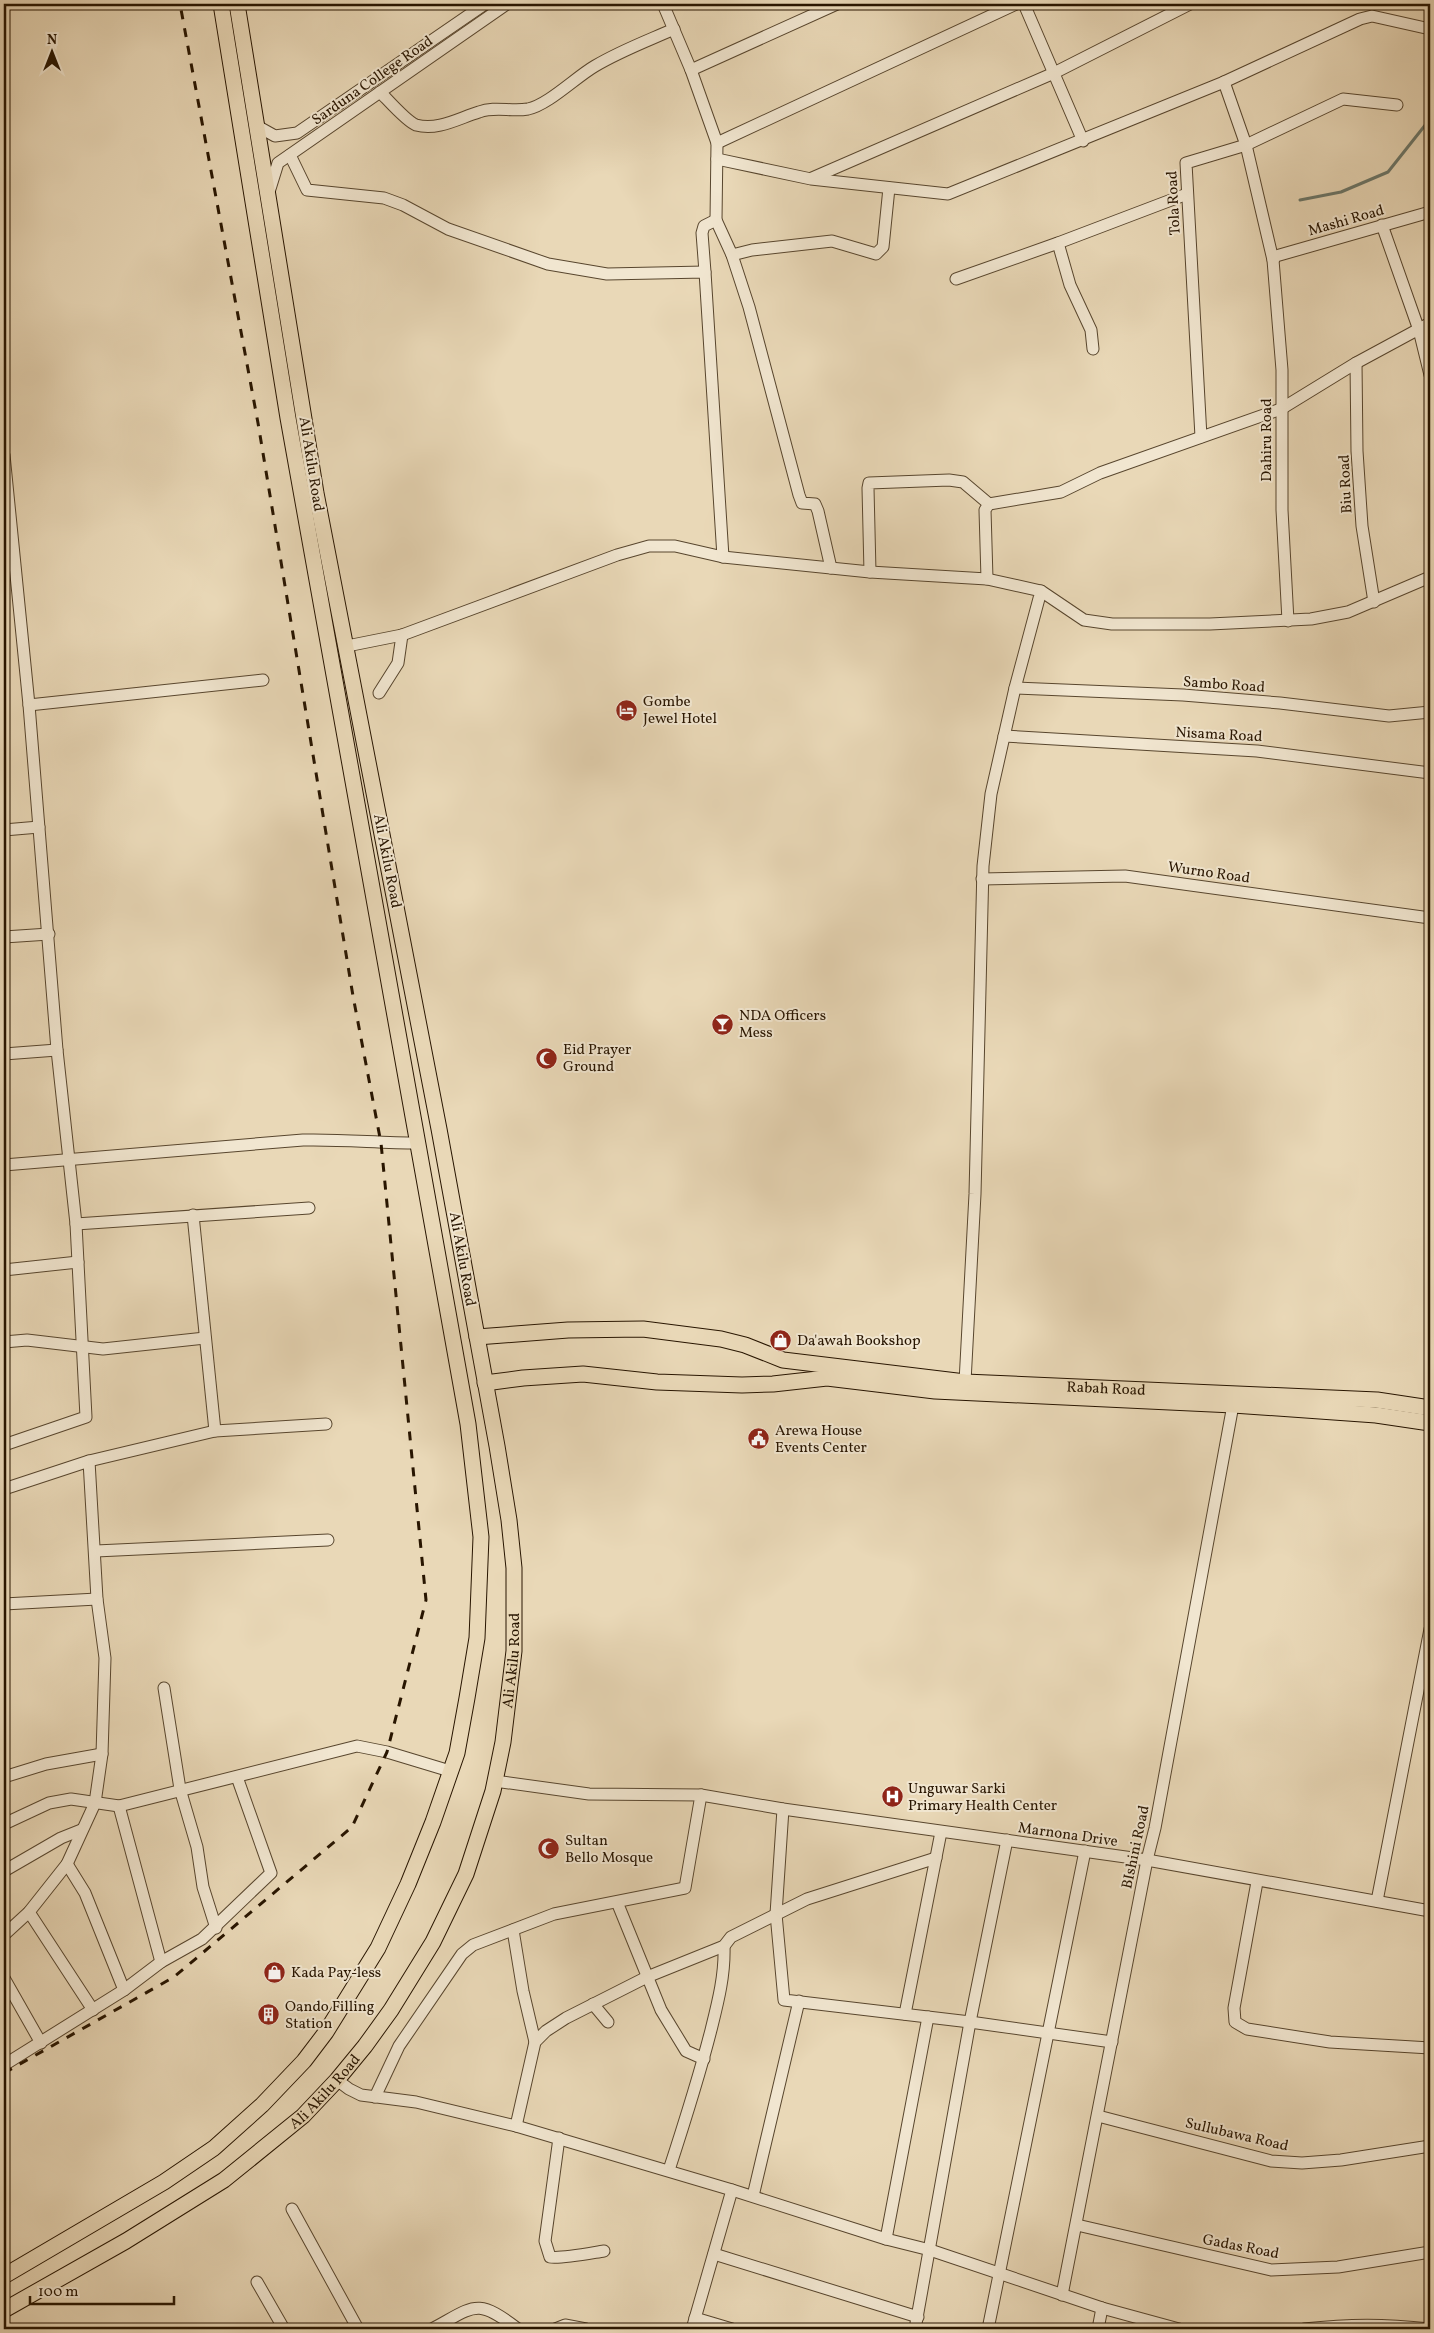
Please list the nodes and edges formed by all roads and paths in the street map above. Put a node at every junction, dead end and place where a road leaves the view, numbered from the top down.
1 (221, 4) edge
2 (237, 4) edge
3 (485, 4) edge
4 (507, 4) edge
5 (663, 4) edge
6 (837, 4) edge
7 (1016, 4) edge
8 (1024, 4) edge
9 (1190, 4) edge
10 (674, 29) junction
11 (1430, 29) edge
12 (691, 70) junction
13 (1054, 73) junction
14 (1224, 82) junction
15 (380, 92) junction
16 (1397, 105) dead end
17 (257, 126) junction
18 (1083, 141) junction
19 (717, 143) junction
20 (1246, 145) junction
21 (290, 155) junction
22 (717, 159) junction
23 (811, 179) junction
24 (889, 188) junction
25 (269, 192) junction
26 (1187, 194) junction
27 (1430, 212) edge
28 (716, 220) junction
29 (1382, 225) junction
30 (1058, 243) junction
31 (732, 255) junction
32 (1273, 260) junction
33 (705, 272) junction
34 (956, 279) dead end
35 (1430, 323) edge
36 (1419, 330) junction
37 (1093, 350) dead end
38 (1356, 363) junction
39 (1430, 375) edge
40 (1281, 408) junction
41 (304, 415) junction
42 (288, 418) junction
43 (1201, 437) junction
44 (4, 455) edge
45 (988, 504) junction
46 (723, 557) junction
47 (830, 568) junction
48 (870, 572) junction
49 (1430, 577) edge
50 (987, 579) junction
51 (1040, 591) junction
52 (1374, 602) junction
53 (1288, 621) junction
54 (402, 635) junction
55 (347, 646) junction
56 (263, 680) dead end
57 (1015, 688) junction
58 (379, 693) dead end
59 (29, 705) junction
60 (1430, 712) edge
61 (1004, 736) junction
62 (1430, 774) edge
63 (38, 827) junction
64 (4, 830) edge
65 (982, 879) junction
66 (1430, 918) edge
67 (50, 934) junction
68 (4, 937) edge
69 (58, 1050) junction
70 (4, 1054) edge
71 (417, 1143) junction
72 (70, 1160) junction
73 (4, 1165) edge
74 (309, 1208) dead end
75 (193, 1215) junction
76 (76, 1224) junction
77 (78, 1262) junction
78 (4, 1270) edge
79 (477, 1337) junction
80 (205, 1338) junction
81 (4, 1342) edge
82 (82, 1348) junction
83 (964, 1382) junction
84 (485, 1383) junction
85 (1232, 1405) junction
86 (1430, 1408) edge
87 (326, 1424) dead end
88 (1430, 1424) edge
89 (215, 1431) junction
90 (4, 1446) edge
91 (90, 1461) junction
92 (4, 1490) edge
93 (328, 1540) dead end
94 (96, 1552) junction
95 (97, 1599) junction
96 (4, 1604) edge
97 (1430, 1629) edge
98 (164, 1688) dead end
99 (102, 1754) junction
100 (450, 1771) junction
101 (4, 1777) edge
102 (237, 1777) junction
103 (495, 1781) junction
104 (180, 1789) junction
105 (701, 1795) junction
106 (95, 1802) junction
107 (119, 1806) junction
108 (783, 1810) junction
109 (4, 1824) edge
110 (81, 1830) junction
111 (941, 1832) junction
112 (1006, 1840) junction
113 (1085, 1852) junction
114 (936, 1858) junction
115 (1147, 1860) junction
116 (67, 1864) junction
117 (4, 1871) edge
118 (1257, 1882) junction
119 (1377, 1901) junction
120 (617, 1902) junction
121 (1430, 1911) edge
122 (29, 1912) junction
123 (776, 1914) junction
124 (216, 1928) junction
125 (513, 1930) junction
126 (4, 1935) edge
127 (724, 1946) junction
128 (161, 1962) junction
129 (647, 1977) junction
130 (4, 1978) edge
131 (124, 1990) junction
132 (799, 2002) junction
133 (593, 2004) junction
134 (93, 2010) junction
135 (905, 2014) junction
136 (928, 2016) junction
137 (608, 2022) dead end
138 (970, 2022) junction
139 (1048, 2033) junction
140 (535, 2042) junction
141 (1112, 2042) junction
142 (41, 2043) junction
143 (1430, 2048) edge
144 (704, 2059) junction
145 (4, 2065) edge
146 (337, 2080) junction
147 (374, 2097) junction
148 (1098, 2116) junction
149 (516, 2126) junction
150 (559, 2138) junction
151 (1430, 2146) edge
152 (669, 2170) junction
153 (732, 2190) junction
154 (753, 2196) junction
155 (292, 2209) dead end
156 (1077, 2226) junction
157 (886, 2239) junction
158 (930, 2250) junction
159 (604, 2252) dead end
160 (1430, 2252) edge
161 (714, 2254) junction
162 (1001, 2274) junction
163 (4, 2276) edge
164 (256, 2282) dead end
165 (1062, 2295) junction
166 (1102, 2308) junction
167 (4, 2310) edge
168 (918, 2317) junction
169 (694, 2324) edge
170 (284, 2329) edge
171 (358, 2329) edge
172 (432, 2329) edge
173 (518, 2329) edge
174 (555, 2329) edge
175 (586, 2329) edge
176 (732, 2329) edge
177 (915, 2329) edge
178 (988, 2329) edge
179 (1098, 2329) edge
180 (1179, 2329) edge
181 (1304, 2329) edge
182 (1430, 2329) edge

1 - 42 main road, Ali Akilu Road
2 - 17 main road, Ali Akilu Road
3 - 17 street, Sarduna College Road
4 - 15 street, Sarduna College Road
5 - 10 street
6 - 12 street
7 - 19 street
8 - 13 street
9 - 13 street
10 - 12 street
10 - 15 street
11 - 14 street
12 - 19 street
13 - 18 street
13 - 23 street
14 - 18 street
14 - 20 street, Dahiru Road
15 - 21 street, Sarduna College Road
16 - 20 street, Tola Road
17 - 25 main road, Ali Akilu Road
18 - 24 street
19 - 22 street
20 - 26 street, Tola Road
20 - 32 street, Dahiru Road
21 - 25 street, Sarduna College Road
21 - 33 street
22 - 23 street
22 - 28 street
23 - 24 street
24 - 31 street
25 - 41 main road, Ali Akilu Road
26 - 30 street
26 - 43 street, Tola Road
27 - 29 street, Mashi Road
28 - 31 street
28 - 33 street
29 - 32 street, Mashi Road
29 - 36 street
30 - 34 street
30 - 37 street
31 - 47 street
32 - 40 street, Dahiru Road
33 - 46 street
35 - 36 street
36 - 38 street
36 - 39 street
38 - 40 street
38 - 52 street, Biu Road
40 - 43 street
40 - 53 street, Dahiru Road
41 - 42 main road
41 - 55 main road, Ali Akilu Road
42 - 71 main road, Ali Akilu Road
43 - 45 street
44 - 59 street
45 - 48 street
45 - 50 street
46 - 47 street
46 - 54 street
47 - 48 street
48 - 50 street
49 - 52 street
50 - 51 street
51 - 53 street
51 - 57 street
52 - 53 street
54 - 55 street
54 - 58 street
55 - 79 main road, Ali Akilu Road
56 - 59 street
57 - 60 street, Sambo Road
57 - 61 street
59 - 63 street
61 - 62 street, Nisama Road
61 - 65 street
63 - 64 street
63 - 67 street
65 - 66 street, Wurno Road
65 - 83 street
67 - 68 street
67 - 69 street
69 - 70 street
69 - 72 street
71 - 72 street
71 - 100 main road, Ali Akilu Road
72 - 73 street
72 - 76 street
74 - 75 street
75 - 76 street
75 - 80 street
76 - 77 street
77 - 78 street
77 - 82 street
79 - 83 main road, Rabah Road
79 - 84 main road, Ali Akilu Road
80 - 82 street
80 - 89 street
81 - 82 street
82 - 90 street
83 - 86 main road, Rabah Road
84 - 85 main road, Rabah Road
84 - 103 main road, Ali Akilu Road
85 - 88 main road, Rabah Road
85 - 115 street, BIshini Road
87 - 89 street
89 - 91 street
91 - 92 street
91 - 94 street
93 - 94 street
94 - 95 street
95 - 96 street
95 - 99 street
97 - 119 street
98 - 104 street
99 - 101 street
99 - 106 street
100 - 102 street
100 - 163 main road, Ali Akilu Road
102 - 104 street
102 - 124 street
103 - 105 street, Marnona Drive
103 - 146 main road, Ali Akilu Road
104 - 107 street
104 - 124 street
105 - 108 street, Marnona Drive
105 - 120 street
106 - 107 street
106 - 109 street
106 - 110 street
107 - 128 street
108 - 111 street, Marnona Drive
108 - 123 street
110 - 116 street
110 - 117 street
111 - 112 street, Marnona Drive
111 - 114 street
112 - 113 street, Marnona Drive
112 - 138 street
113 - 115 street, Marnona Drive
113 - 139 street
114 - 123 street
114 - 135 street
115 - 118 street, Marnona Drive
115 - 141 street, BIshini Road
116 - 122 street
116 - 131 street
118 - 119 street, Marnona Drive
118 - 143 street
119 - 121 street, Marnona Drive
120 - 125 street
120 - 129 street
122 - 126 street
122 - 134 street
123 - 127 street
123 - 132 street
124 - 128 street
125 - 140 street
125 - 147 street
127 - 129 street
127 - 144 street
128 - 131 street
129 - 133 street
129 - 144 street
130 - 142 street
131 - 134 street
132 - 135 street
132 - 154 street
133 - 137 street
133 - 140 street
134 - 142 street
135 - 136 street
136 - 138 street
136 - 157 street
138 - 139 street
138 - 158 street
139 - 141 street
139 - 162 street
140 - 149 street
141 - 148 street, BIshini Road
142 - 145 street
144 - 152 street
146 - 147 street
146 - 167 main road, Ali Akilu Road
147 - 149 street
148 - 151 street, Sullubawa Road
148 - 156 street, BIshini Road
149 - 150 street
150 - 152 street
150 - 159 street
152 - 153 street
153 - 154 street
153 - 161 street
154 - 157 street
155 - 171 street
156 - 160 street, Gadas Road
156 - 165 street, BIshini Road
157 - 158 street
158 - 162 street
158 - 168 street
161 - 168 street
161 - 169 street
162 - 165 street
162 - 178 street
164 - 170 street
165 - 166 street
166 - 179 street
166 - 180 street
168 - 177 street
169 - 176 street
172 - 173 street
174 - 175 street
181 - 182 street

